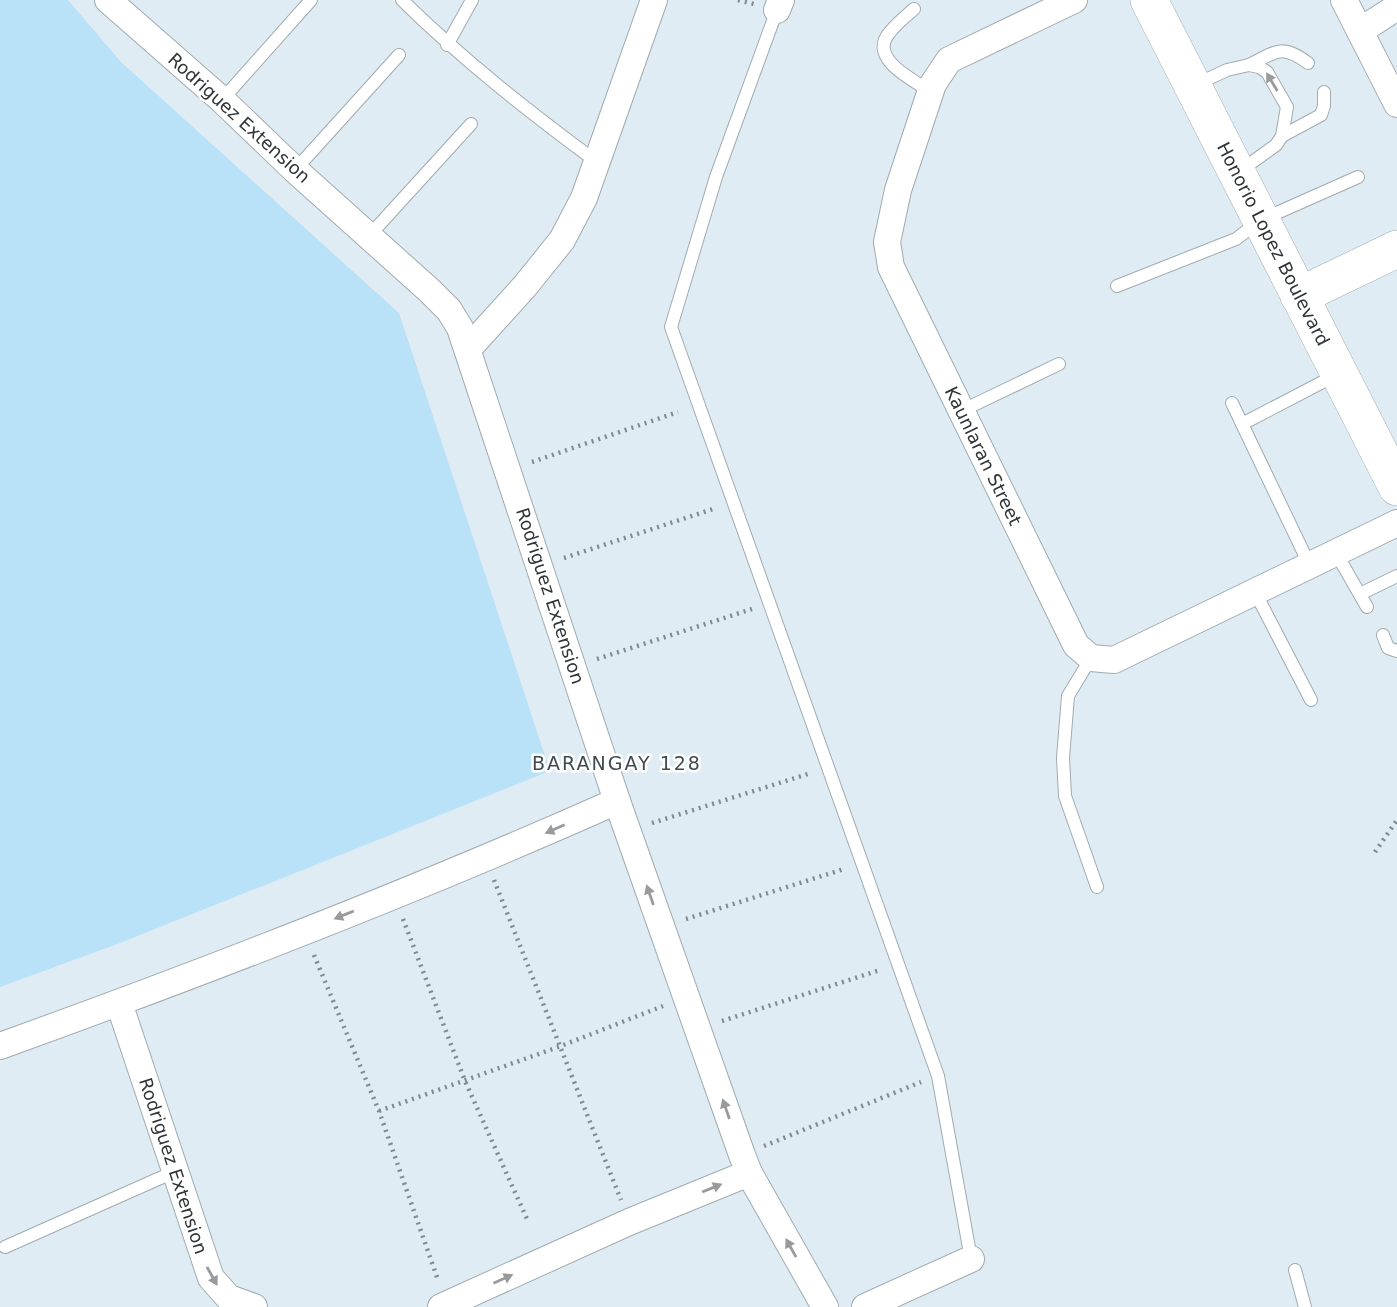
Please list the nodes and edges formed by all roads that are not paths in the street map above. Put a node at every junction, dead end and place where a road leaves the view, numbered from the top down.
1 (311, 0) edge
2 (402, 0) edge
3 (472, 0) edge
4 (654, 0) edge
5 (1074, 0) edge
6 (1149, 0) edge
7 (1344, 0) edge
8 (115, 3) edge
9 (779, 5) edge
10 (1397, 7) edge
11 (914, 9) dead end
12 (1360, 31) junction
13 (447, 45) junction
14 (399, 55) dead end
15 (1308, 62) dead end
16 (1249, 65) junction
17 (1193, 86) junction
18 (930, 91) junction
19 (1324, 92) dead end
20 (222, 100) junction
21 (1397, 104) edge
22 (471, 124) dead end
23 (1282, 136) junction
24 (597, 162) junction
25 (295, 170) junction
26 (1237, 173) junction
27 (1358, 177) dead end
28 (1261, 220) junction
29 (369, 236) junction
30 (1397, 249) edge
31 (1117, 286) dead end
32 (1299, 296) junction
33 (468, 349) junction
34 (1059, 363) dead end
35 (1339, 373) junction
36 (1232, 403) dead end
37 (961, 411) junction
38 (1242, 424) junction
39 (1397, 487) edge
40 (1397, 523) edge
41 (1336, 553) junction
42 (1310, 566) junction
43 (1397, 576) edge
44 (1255, 592) junction
45 (1360, 594) junction
46 (1367, 607) dead end
47 (1383, 635) dead end
48 (1397, 651) edge
49 (1091, 658) junction
50 (1311, 700) dead end
51 (617, 801) junction
52 (1097, 887) dead end
53 (119, 1003) junction
54 (0, 1046) edge
55 (746, 1164) junction
56 (176, 1171) junction
57 (5, 1247) dead end
58 (971, 1259) joint
59 (1295, 1270) dead end
60 (444, 1306) edge
61 (254, 1307) edge
62 (825, 1307) edge
63 (866, 1307) edge
64 (1305, 1307) edge

1 - 20 lane
2 - 13 lane
3 - 13 lane
4 - 24 street
5 - 18 street, Kaunlaran Street
6 - 17 main road, Honorio Lopez Boulevard
7 - 12 street
8 - 20 street, Rodriguez Extension
9 - 58 lane
10 - 12 street
11 - 18 lane
12 - 21 street
13 - 24 lane
14 - 25 lane
15 - 16 lane
16 - 17 lane
23 -> 16 lane
17 - 26 main road, Honorio Lopez Boulevard
18 - 37 street, Kaunlaran Street
19 - 23 lane
20 - 25 street, Rodriguez Extension
22 - 29 lane
23 - 26 lane
24 - 33 street
25 - 29 street, Rodriguez Extension
26 - 28 main road, Honorio Lopez Boulevard
27 - 28 lane
28 - 31 lane
28 - 32 main road, Honorio Lopez Boulevard
29 - 33 street, Rodriguez Extension
30 - 32 main road
32 - 35 main road, Honorio Lopez Boulevard
33 - 51 street, Rodriguez Extension
34 - 37 lane
35 - 38 lane
35 - 39 main road, Honorio Lopez Boulevard
36 - 38 lane
37 - 49 street, Kaunlaran Street
38 - 42 lane
40 - 41 street
41 - 42 street
41 - 45 lane
42 - 44 street
43 - 45 lane
44 - 49 street
44 - 50 lane
45 - 46 lane
47 - 48 lane
49 - 52 lane
51 -> 53 street
55 -> 51 street, Rodriguez Extension
53 - 54 street
53 - 56 street, Rodriguez Extension
60 -> 55 street
62 -> 55 street, Rodriguez Extension
56 - 57 lane
56 -> 61 street, Rodriguez Extension
58 - 63 street
59 - 64 lane

